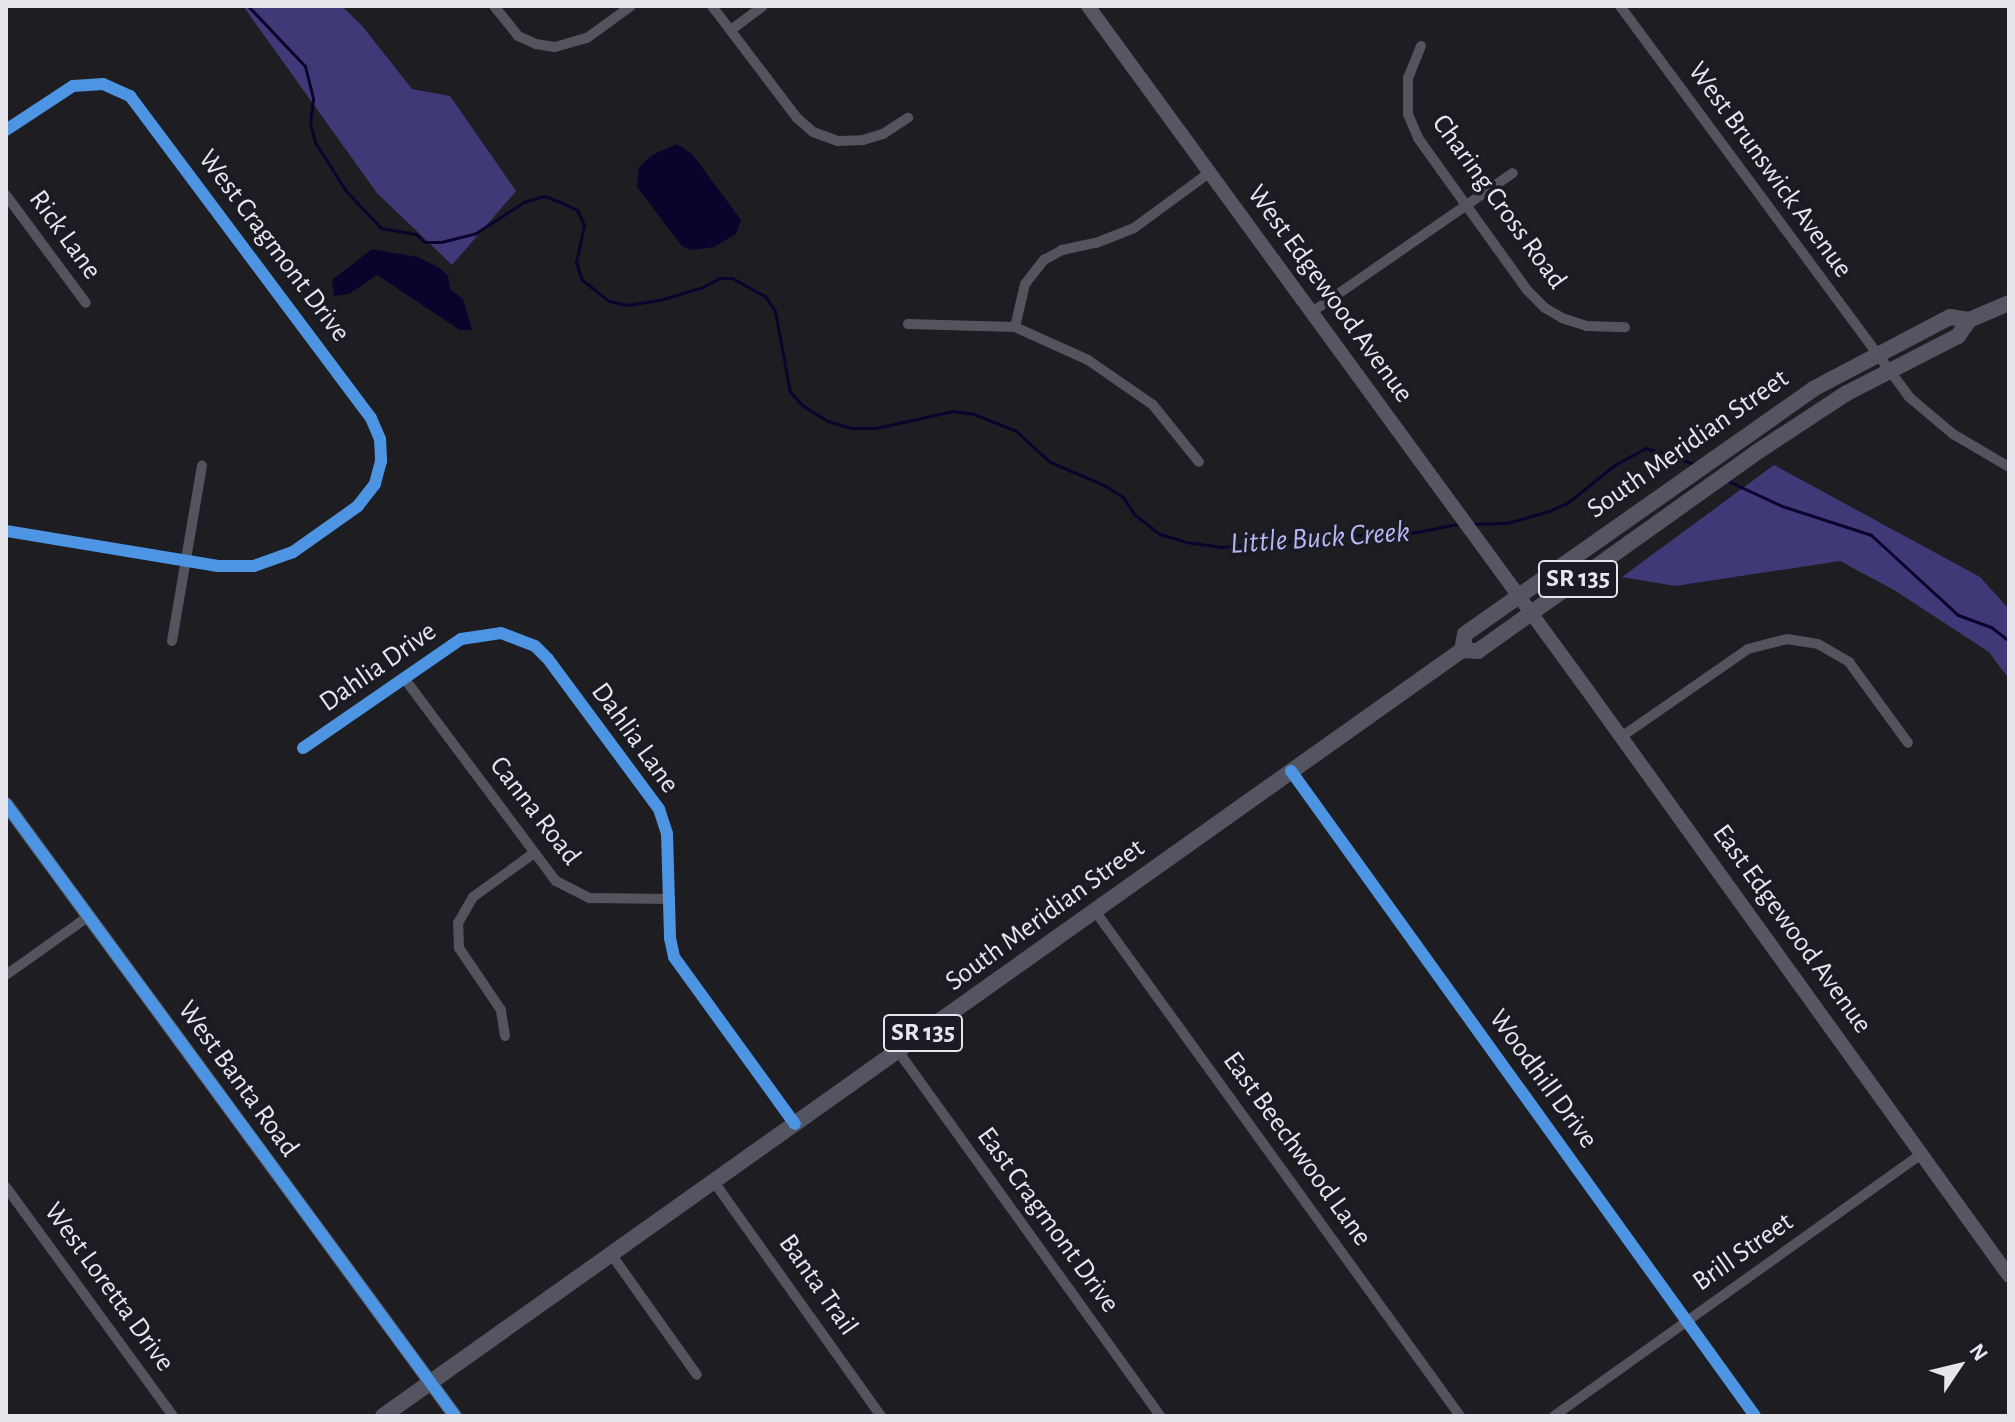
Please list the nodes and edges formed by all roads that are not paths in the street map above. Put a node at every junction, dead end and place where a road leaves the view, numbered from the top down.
1 (494, 6) edge
2 (631, 6) edge
3 (712, 6) edge
4 (763, 6) edge
5 (1088, 6) edge
6 (1620, 6) edge
7 (731, 30) junction
8 (1421, 46) dead end
9 (908, 118) dead end
10 (6, 130) edge
11 (1209, 173) junction
12 (1513, 173) dead end
13 (6, 195) edge
14 (1466, 205) junction
15 (86, 303) dead end
16 (2009, 303) edge
17 (1312, 312) junction
18 (908, 324) dead end
19 (1015, 327) junction
20 (1625, 327) dead end
21 (1882, 362) junction
22 (1199, 462) dead end
23 (202, 466) dead end
24 (2009, 467) edge
25 (6, 531) edge
26 (186, 561) junction
27 (1518, 596) junction
28 (1531, 613) junction
29 (172, 641) dead end
30 (528, 643) joint
31 (1462, 650) junction
32 (404, 678) junction
33 (1621, 737) junction
34 (1908, 743) dead end
35 (303, 748) dead end
36 (1291, 771) junction
37 (6, 804) edge
38 (534, 853) junction
39 (670, 899) junction
40 (1095, 911) junction
41 (89, 916) junction
42 (6, 975) edge
43 (505, 1036) dead end
44 (898, 1051) junction
45 (795, 1124) junction
46 (1921, 1154) junction
47 (714, 1182) junction
48 (6, 1187) edge
49 (611, 1254) junction
50 (2009, 1276) edge
51 (1687, 1321) junction
52 (697, 1375) dead end
53 (431, 1382) junction
54 (173, 1416) edge
55 (383, 1416) edge
56 (455, 1416) edge
57 (881, 1416) edge
58 (1160, 1416) edge
59 (1460, 1416) edge
60 (1554, 1416) edge
61 (1755, 1416) edge

1 - 2 street
3 - 7 street
4 - 7 street
5 - 11 main road, West Edgewood Avenue
6 - 21 street, West Brunswick Avenue
7 - 9 street
8 - 14 street, Charing Cross Road
10 - 26 street, West Cragmont Drive
11 - 17 main road, West Edgewood Avenue
11 - 19 street
12 - 14 street
13 - 15 street, Rick Lane
14 - 17 street
14 - 20 street, Charing Cross Road
16 - 21 main road, South Meridian Street / SR 135
17 - 27 main road, West Edgewood Avenue
18 - 19 street
19 - 22 street
21 - 24 street, West Brunswick Avenue
21 - 27 main road, South Meridian Street / SR 135
21 - 28 main road, South Meridian Street / SR 135
23 - 26 street
25 - 26 street
26 - 29 street
27 - 28 main road, West Edgewood Avenue
27 - 31 main road, South Meridian Street / SR 135
28 - 31 main road, South Meridian Street / SR 135
28 - 33 main road, East Edgewood Avenue
30 - 32 street, Dahlia Drive
30 - 39 street, Dahlia Lane
31 - 36 main road, South Meridian Street / SR 135
32 - 35 street, Dahlia Drive
32 - 38 street, Canna Road
33 - 34 street
33 - 46 main road, East Edgewood Avenue
36 - 40 main road, South Meridian Street / SR 135
36 - 51 street, Woodhill Drive
37 - 41 street, West Banta Road
38 - 39 street, Canna Road
38 - 43 street
39 - 45 street, Dahlia Lane
40 - 44 main road, South Meridian Street / SR 135
40 - 59 street, East Beechwood Lane
41 - 42 street
41 - 53 street, West Banta Road
44 - 45 main road, South Meridian Street / SR 135
44 - 58 street, East Cragmont Drive
45 - 47 main road, South Meridian Street / SR 135
46 - 50 main road, East Edgewood Avenue
46 - 51 street, Brill Street
47 - 49 main road, South Meridian Street / SR 135
47 - 57 street, Banta Trail
48 - 54 street, West Loretta Drive
49 - 52 street
49 - 53 main road, South Meridian Street / SR 135
51 - 60 street, Brill Street
51 - 61 street, Woodhill Drive
53 - 55 main road, South Meridian Street / SR 135
53 - 56 street, West Banta Road

